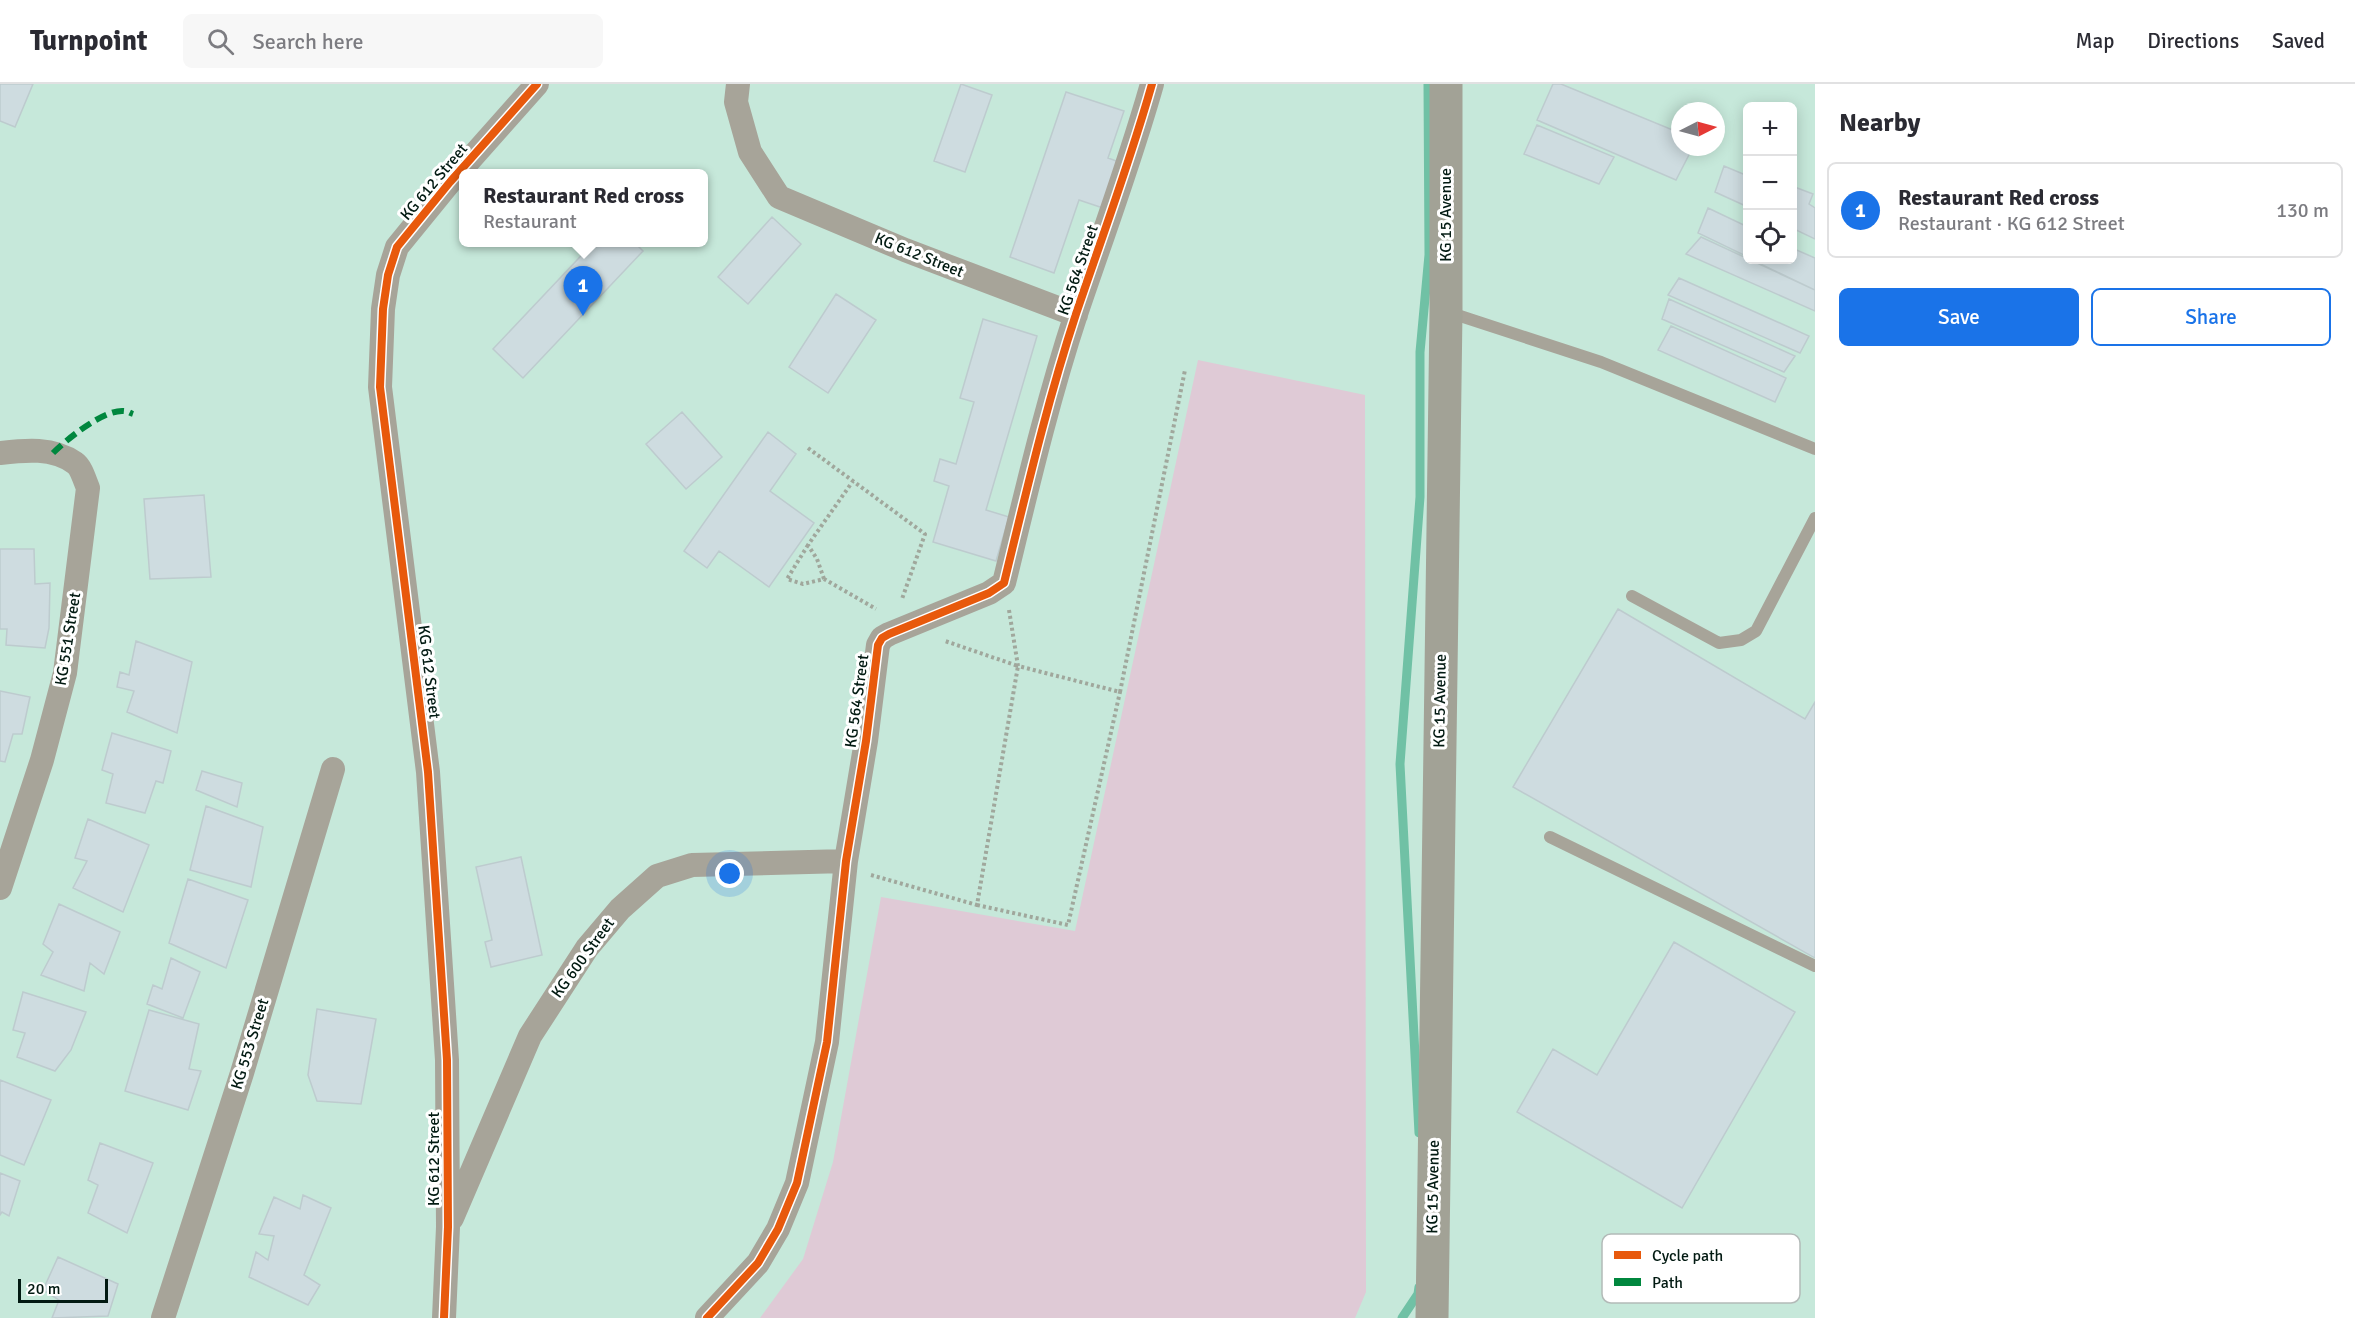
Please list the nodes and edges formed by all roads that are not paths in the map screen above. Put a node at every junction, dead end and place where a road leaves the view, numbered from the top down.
1 (537, 84) edge
2 (738, 84) edge
3 (1152, 84) edge
4 (1446, 84) edge
5 (462, 169) edge
6 (459, 172) edge
7 (1446, 312) junction
8 (1076, 315) junction
9 (1815, 449) edge
10 (0, 453) edge
11 (1815, 518) edge
12 (1632, 596) dead end
13 (333, 769) dead end
14 (1550, 837) dead end
15 (845, 865) junction
16 (0, 888) edge
17 (1815, 966) edge
18 (448, 1227) junction
19 (163, 1318) edge
20 (444, 1318) edge
21 (707, 1318) edge
22 (1432, 1318) edge

1 - 5 street, KG 612 Street
2 - 8 street, KG 612 Street
3 - 8 street, KG 564 Street
4 - 7 main road, KG 15 Avenue
6 - 18 street, KG 612 Street
7 - 9 lane
7 - 22 main road, KG 15 Avenue
8 - 15 street, KG 564 Street
10 - 16 street, KG 551 Street
11 - 12 lane
13 - 19 street, KG 553 Street
14 - 17 lane
15 - 18 street, KG 600 Street
15 - 21 street, KG 564 Street
18 - 20 street, KG 612 Street

